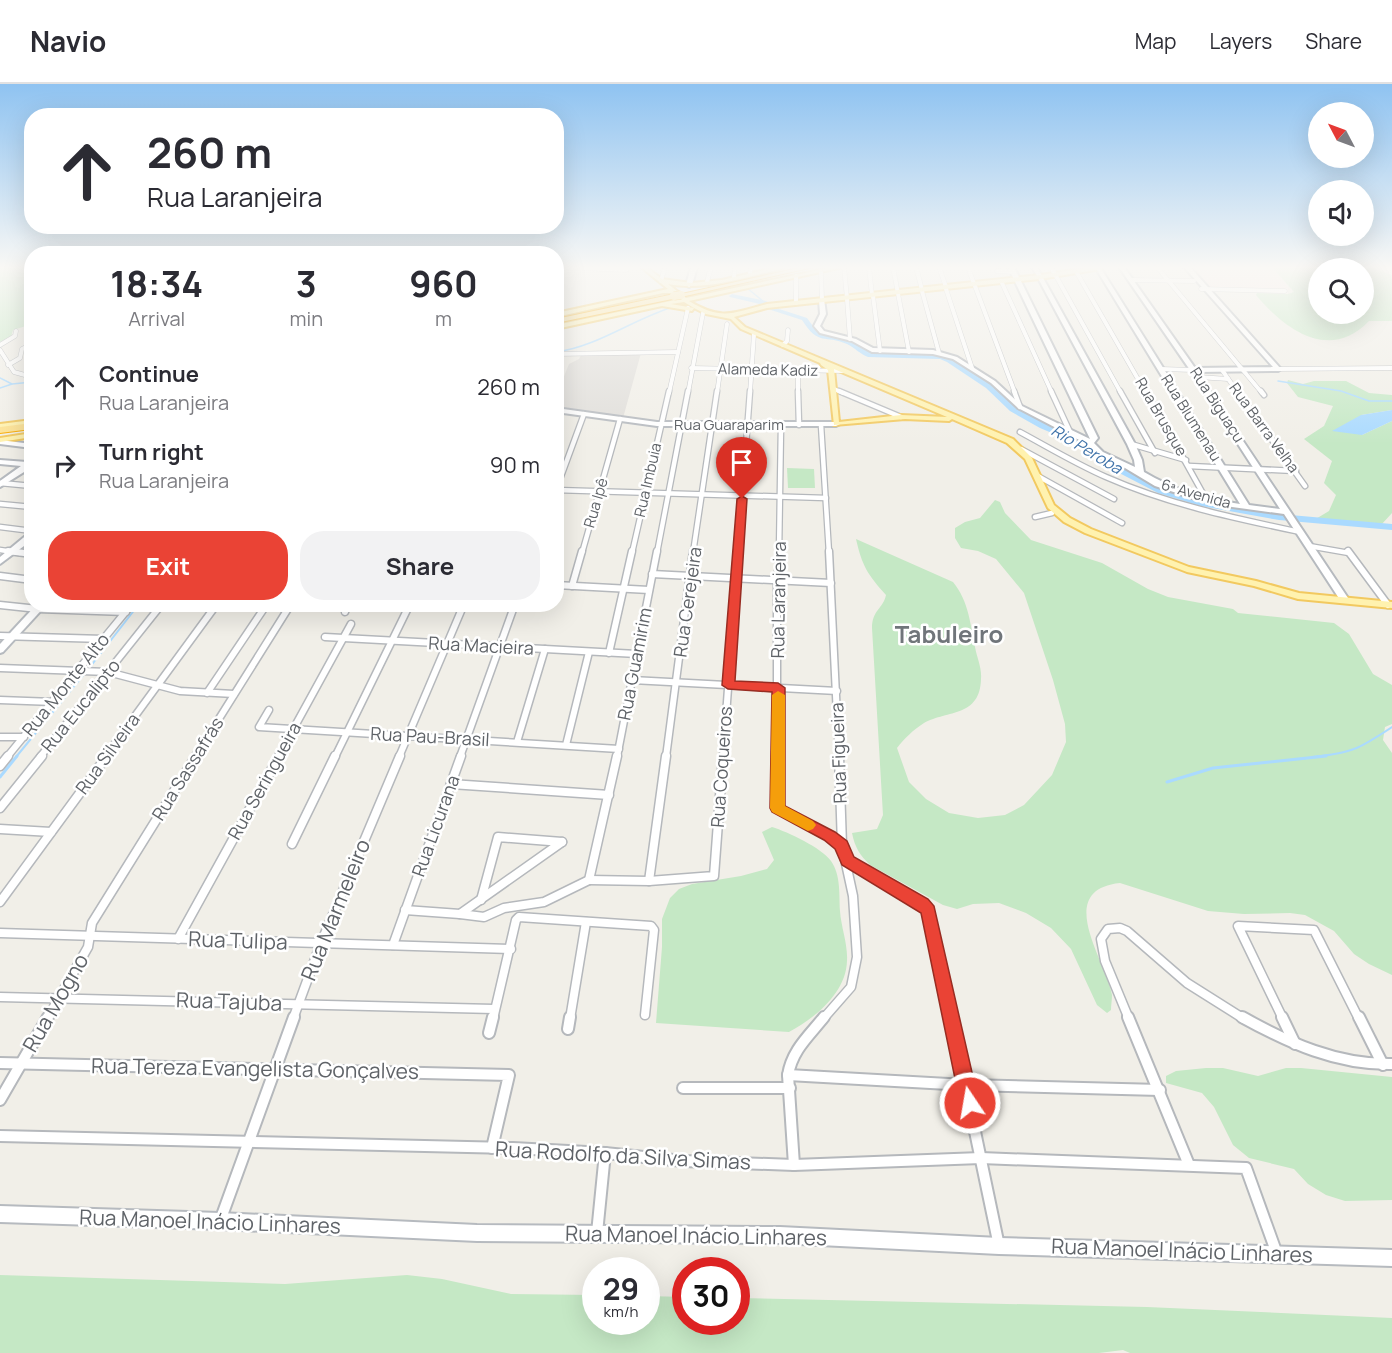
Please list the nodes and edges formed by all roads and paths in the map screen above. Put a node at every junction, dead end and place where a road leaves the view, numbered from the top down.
1 (684, 326) edge
2 (700, 326) edge
3 (724, 326) edge
4 (737, 326) edge
5 (740, 326) edge
6 (819, 326) edge
7 (849, 326) edge
8 (876, 326) edge
9 (904, 326) edge
10 (932, 326) edge
11 (958, 326) edge
12 (990, 326) edge
13 (1022, 326) edge
14 (1040, 326) edge
15 (1066, 326) edge
16 (1084, 326) edge
17 (1109, 326) edge
18 (1135, 326) edge
19 (1163, 326) edge
20 (1207, 326) edge
21 (1237, 326) edge
22 (788, 330) dead end
23 (16, 331) dead end
24 (754, 334) junction
25 (850, 339) junction
26 (783, 345) junction
27 (0, 348) edge
28 (24, 348) edge
29 (880, 351) junction
30 (678, 352) junction
31 (909, 352) junction
32 (939, 353) junction
33 (564, 354) edge
34 (8, 365) junction
35 (691, 368) junction
36 (972, 368) junction
37 (1392, 368) edge
38 (720, 369) junction
39 (1161, 369) junction
40 (1243, 369) junction
41 (1274, 369) junction
42 (751, 370) junction
43 (831, 370) junction
44 (1194, 370) junction
45 (1222, 370) junction
46 (844, 371) junction
47 (798, 372) junction
48 (24, 376) edge
49 (1198, 377) junction
50 (1228, 379) junction
51 (832, 388) junction
52 (1264, 395) dead end
53 (1008, 397) junction
54 (1017, 397) junction
55 (1020, 407) junction
56 (931, 410) junction
57 (564, 411) edge
58 (584, 414) junction
59 (901, 417) junction
60 (620, 419) junction
61 (661, 424) junction
62 (836, 424) junction
63 (680, 425) junction
64 (712, 425) junction
65 (747, 425) junction
66 (781, 425) junction
67 (799, 425) junction
68 (821, 425) junction
69 (24, 426) edge
70 (0, 429) edge
71 (1020, 432) dead end
72 (1070, 432) junction
73 (24, 436) edge
74 (0, 441) edge
75 (1091, 443) junction
76 (1131, 444) junction
77 (24, 445) edge
78 (1021, 449) junction
79 (1155, 453) junction
80 (1067, 457) junction
81 (1186, 460) junction
82 (0, 462) edge
83 (24, 464) edge
84 (1049, 464) junction
85 (1189, 465) junction
86 (1222, 467) junction
87 (24, 468) edge
88 (564, 468) edge
89 (1259, 469) junction
90 (1296, 471) junction
91 (1140, 474) junction
92 (1036, 475) junction
93 (1, 484) edge
94 (24, 485) edge
95 (1305, 486) dead end
96 (564, 490) edge
97 (599, 492) junction
98 (667, 493) junction
99 (645, 494) junction
100 (701, 494) junction
101 (742, 495) junction
102 (780, 496) junction
103 (826, 498) junction
104 (1114, 499) dead end
105 (1206, 499) junction
106 (0, 504) edge
107 (24, 506) edge
108 (1247, 508) junction
109 (1052, 513) junction
110 (1290, 517) junction
111 (1035, 518) dead end
112 (1122, 523) dead end
113 (0, 527) edge
114 (24, 532) edge
115 (1300, 532) junction
116 (24, 540) edge
117 (1310, 546) junction
118 (0, 550) edge
119 (11, 552) junction
120 (24, 553) edge
121 (0, 561) edge
122 (652, 574) junction
123 (0, 576) edge
124 (692, 576) junction
125 (736, 578) junction
126 (24, 579) edge
127 (1216, 580) junction
128 (777, 581) junction
129 (831, 583) junction
130 (564, 586) edge
131 (572, 586) junction
132 (624, 588) junction
133 (650, 590) junction
134 (1345, 601) junction
135 (0, 605) edge
136 (1390, 605) edge
137 (24, 606) edge
138 (35, 612) edge
139 (126, 612) edge
140 (156, 612) edge
141 (211, 612) edge
142 (262, 612) edge
143 (286, 612) edge
144 (406, 612) edge
145 (461, 612) edge
146 (512, 612) edge
147 (351, 624) dead end
148 (0, 636) edge
149 (11, 637) junction
150 (325, 637) dead end
151 (343, 638) junction
152 (104, 639) junction
153 (392, 641) junction
154 (447, 644) junction
155 (500, 647) junction
156 (545, 649) junction
157 (0, 650) edge
158 (589, 652) junction
159 (609, 653) junction
160 (637, 654) junction
161 (0, 668) edge
162 (80, 671) junction
163 (108, 672) junction
164 (632, 680) junction
165 (677, 682) junction
166 (158, 685) junction
167 (728, 685) junction
168 (778, 688) junction
169 (837, 691) junction
170 (207, 693) junction
171 (234, 694) junction
172 (0, 700) edge
173 (54, 702) junction
174 (269, 710) dead end
175 (294, 729) junction
176 (347, 732) junction
177 (408, 736) junction
178 (0, 737) edge
179 (24, 738) junction
180 (467, 739) junction
181 (517, 742) junction
182 (566, 745) junction
183 (619, 749) junction
184 (0, 766) edge
185 (450, 784) junction
186 (609, 795) junction
187 (0, 808) edge
188 (0, 829) edge
189 (51, 832) junction
190 (292, 844) dead end
191 (842, 845) junction
192 (847, 861) junction
193 (589, 880) junction
194 (649, 881) junction
195 (481, 900) junction
196 (0, 902) edge
197 (405, 910) junction
198 (460, 914) junction
199 (586, 922) junction
200 (0, 933) edge
201 (90, 936) junction
202 (178, 939) junction
203 (321, 943) junction
204 (393, 945) junction
205 (511, 949) junction
206 (0, 997) edge
207 (58, 997) junction
208 (299, 1004) junction
209 (494, 1009) junction
210 (645, 1015) dead end
211 (568, 1029) dead end
212 (489, 1033) dead end
213 (1295, 1044) junction
214 (0, 1063) edge
215 (21, 1064) junction
216 (1387, 1065) edge
217 (275, 1070) junction
218 (788, 1075) junction
219 (966, 1085) junction
220 (683, 1088) dead end
221 (790, 1088) junction
222 (1160, 1090) junction
223 (0, 1100) edge
224 (0, 1136) edge
225 (249, 1142) junction
226 (492, 1148) junction
227 (605, 1153) junction
228 (981, 1158) junction
229 (794, 1165) junction
230 (1189, 1165) junction
231 (0, 1214) edge
232 (220, 1221) junction
233 (597, 1233) junction
234 (999, 1246) junction
235 (1277, 1254) junction
236 (1392, 1258) edge

1 - 30 street, Rua Imbuia
2 - 35 street, Rua Guamirim
3 - 38 street, Rua Cerejeira
4 - 24 main road
5 - 26 main road
6 - 25 street, 6ª Avenida
7 - 25 street
8 - 29 street
9 - 31 street
10 - 32 street
11 - 36 street
12 - 54 street
13 - 72 street
14 - 75 street
15 - 76 street
16 - 79 street
17 - 81 street, Rua Brusque
18 - 39 street, Rua Blumenau
19 - 44 street, Rua Biguaçu
20 - 40 street
21 - 41 street
22 - 26 street
23 - 27 street
24 - 42 street, Rua Coqueiros
24 - 43 main road
25 - 29 street, 6ª Avenida
26 - 46 main road
27 - 34 street
28 - 34 street
29 - 31 street, 6ª Avenida
30 - 33 street
30 - 61 street, Rua Imbuia
31 - 32 street, 6ª Avenida
32 - 36 street, 6ª Avenida
34 - 48 street
35 - 38 street, Alameda Kadiz
35 - 63 street, Rua Guamirim
36 - 53 street, 6ª Avenida
37 - 41 street
38 - 42 street, Alameda Kadiz
38 - 64 street, Rua Cerejeira
39 - 44 street
39 - 86 street, Rua Blumenau
40 - 41 street
40 - 45 street
40 - 52 street
42 - 47 street, Alameda Kadiz
42 - 65 street, Rua Coqueiros
43 - 46 street, Alameda Kadiz
43 - 47 street, Alameda Kadiz
43 - 51 main road
44 - 45 street
44 - 49 street, Rua Biguaçu
45 - 50 street, Rua Barra Velha
46 - 56 main road
47 - 67 street
49 - 50 street
49 - 89 street, Rua Biguaçu
50 - 90 street, Rua Barra Velha
51 - 59 street
51 - 62 main road
53 - 54 street
53 - 55 street, 6ª Avenida
54 - 55 street
55 - 72 street, 6ª Avenida
56 - 59 main road, Rua Guaraparim
56 - 78 main road
57 - 58 street, Rua Guaraparim
58 - 60 street, Rua Guaraparim
58 - 88 street
59 - 62 main road, Rua Guaraparim
59 - 109 main road, Rua Guaraparim
60 - 61 street, Rua Guaraparim
60 - 97 street, Rua Ipê
61 - 63 street, Rua Guaraparim
61 - 99 street, Rua Imbuia
62 - 68 street, Rua Guaraparim
63 - 64 street, Rua Guaraparim
63 - 98 street, Rua Guamirim
64 - 65 street, Rua Guaraparim
64 - 100 street, Rua Cerejeira
65 - 66 street, Rua Guaraparim
65 - 101 street, Rua Coqueiros
66 - 67 street, Rua Guaraparim
66 - 102 street, Rua Laranjeira
67 - 68 street, Rua Guaraparim
68 - 103 street, Rua Figueira
69 - 70 highway
71 - 80 street
72 - 75 street, 6ª Avenida
73 - 74 main road
74 - 77 street
75 - 91 street, 6ª Avenida
76 - 79 street
76 - 91 street
78 - 84 street
78 - 92 main road
79 - 81 street
80 - 84 street
80 - 115 street
81 - 85 street, Rua Brusque
82 - 83 street
84 - 104 street
85 - 86 street
85 - 105 street, Rua Brusque
86 - 89 street
86 - 108 street, Rua Blumenau
87 - 93 street
89 - 90 street
89 - 110 street, Rua Biguaçu
90 - 95 street, Rua Barra Velha
91 - 105 street, 6ª Avenida
92 - 112 street
92 - 127 main road
93 - 94 street
96 - 97 street
97 - 99 street
97 - 131 street, Rua Ipê
98 - 99 street
98 - 100 street
98 - 122 street, Rua Guamirim
99 - 132 street, Rua Imbuia
100 - 101 street
100 - 124 street, Rua Cerejeira
101 - 102 street
101 - 125 street, Rua Coqueiros
102 - 103 street
102 - 128 street, Rua Laranjeira
103 - 129 street, Rua Figueira
105 - 108 street, 6ª Avenida
106 - 107 street
108 - 110 street, 6ª Avenida
109 - 111 street
109 - 127 main road
110 - 115 street, Rua Biguaçu
113 - 114 street
115 - 117 street, Rua Biguaçu
116 - 119 street
117 - 134 street, Rua Biguaçu
117 - 136 street
118 - 119 street
119 - 120 street
119 - 121 street
122 - 124 street
122 - 133 street, Rua Guamirim
123 - 126 street
124 - 125 street
124 - 165 street, Rua Cerejeira
125 - 128 street
125 - 167 street, Rua Coqueiros
127 - 134 main road
128 - 129 street
128 - 168 street, Rua Laranjeira
129 - 169 street, Rua Figueira
130 - 131 street
131 - 132 street
132 - 133 street
132 - 159 street, Rua Imbuia
133 - 160 street, Rua Guamirim
134 - 136 main road
135 - 137 street
138 - 149 street
139 - 152 street, Rua Monte Alto
140 - 163 street, Rua Eucalipto
141 - 166 street, Rua Silveira
142 - 170 street
143 - 171 street, Rua Sassafrás
144 - 153 street
145 - 154 street, Rua Marmeleiro
146 - 155 street, Rua Licurana
147 - 151 street, Rua Seringueira
148 - 149 street
149 - 152 street
149 - 157 street
150 - 151 street, Rua Macieira
151 - 153 street, Rua Macieira
151 - 175 street, Rua Seringueira
152 - 162 street, Rua Monte Alto
153 - 154 street, Rua Macieira
153 - 176 street
154 - 155 street, Rua Macieira
154 - 177 street, Rua Marmeleiro
155 - 156 street, Rua Macieira
155 - 180 street, Rua Licurana
156 - 158 street, Rua Macieira
156 - 181 street
158 - 159 street, Rua Macieira
158 - 182 street
159 - 160 street, Rua Macieira
160 - 164 street, Rua Guamirim
161 - 162 street
162 - 163 street
162 - 173 street, Rua Monte Alto
163 - 166 street
163 - 187 street, Rua Eucalipto
164 - 165 street
164 - 183 street, Rua Guamirim
165 - 167 street
165 - 194 street, Rua Cerejeira
166 - 170 street
166 - 189 street, Rua Silveira
167 - 168 street
167 - 194 street, Rua Coqueiros
168 - 169 street
168 - 191 street, Rua Laranjeira
169 - 191 street, Rua Figueira
170 - 171 street
171 - 201 street, Rua Sassafrás
172 - 173 street
173 - 179 street, Rua Monte Alto
174 - 175 street, Rua Pau-Brasil
175 - 176 street, Rua Pau-Brasil
175 - 202 street, Rua Seringueira
176 - 177 street, Rua Pau-Brasil
176 - 190 street
177 - 180 street, Rua Pau-Brasil
177 - 203 street, Rua Marmeleiro
178 - 179 street
179 - 184 street, Rua Monte Alto
180 - 181 street, Rua Pau-Brasil
180 - 185 street, Rua Licurana
181 - 182 street, Rua Pau-Brasil
182 - 183 street, Rua Pau-Brasil
183 - 186 street, Rua Guamirim
185 - 186 street
185 - 197 street, Rua Licurana
186 - 193 street, Rua Guamirim
188 - 189 street
189 - 196 street, Rua Silveira
191 - 192 street, Rua Figueira
192 - 218 street, Rua Figueira
192 - 219 street
193 - 194 street
193 - 198 street
195 - 195 street
195 - 198 street
197 - 198 street
197 - 204 street, Rua Licurana
199 - 205 street
199 - 210 street
199 - 211 street
200 - 201 street, Rua Tulipa
201 - 202 street, Rua Tulipa
201 - 207 street, Rua Mogno
202 - 203 street, Rua Tulipa
203 - 204 street, Rua Tulipa
203 - 208 street, Rua Marmeleiro
204 - 205 street, Rua Tulipa
205 - 209 street
206 - 207 street, Rua Tajuba
207 - 208 street, Rua Tajuba
207 - 215 street, Rua Mogno
208 - 209 street, Rua Tajuba
208 - 217 street, Rua Marmeleiro
209 - 212 street
213 - 216 street
213 - 216 street
213 - 222 street
214 - 215 street, Rua Tereza Evangelista Gonçalves
215 - 217 street, Rua Tereza Evangelista Gonçalves
215 - 223 street, Rua Mogno
217 - 225 street, Rua Marmeleiro
217 - 226 street, Rua Tereza Evangelista Gonçalves
218 - 219 street
218 - 221 street, Rua Figueira
219 - 222 street
219 - 228 street
220 - 221 street
221 - 229 street, Rua Figueira
222 - 230 street
224 - 225 street, Rua Rodolfo da Silva Simas
225 - 226 street, Rua Rodolfo da Silva Simas
225 - 232 street, Rua Marmeleiro
226 - 227 street, Rua Rodolfo da Silva Simas
227 - 229 street, Rua Rodolfo da Silva Simas
227 - 233 street
228 - 229 street, Rua Rodolfo da Silva Simas
228 - 230 street, Rua Rodolfo da Silva Simas
228 - 234 street
230 - 235 street, Rua Rodolfo da Silva Simas
231 - 232 street, Rua Manoel Inácio Linhares
232 - 233 street, Rua Manoel Inácio Linhares
233 - 234 street, Rua Manoel Inácio Linhares
234 - 235 street, Rua Manoel Inácio Linhares
235 - 236 street, Rua Manoel Inácio Linhares

